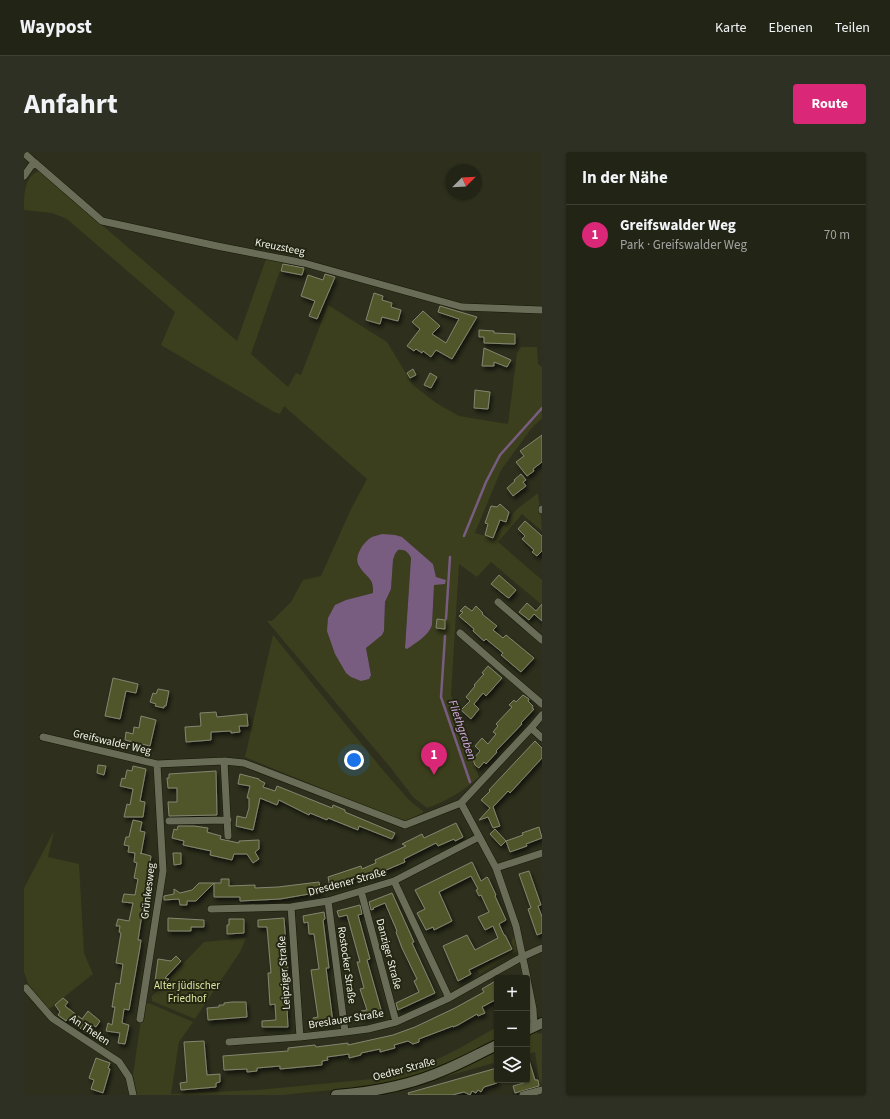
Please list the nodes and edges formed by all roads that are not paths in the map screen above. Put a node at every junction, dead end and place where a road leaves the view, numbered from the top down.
1 (24, 153) edge
2 (34, 162) junction
3 (24, 176) edge
4 (542, 310) edge
5 (498, 602) dead end
6 (460, 633) dead end
7 (542, 640) edge
8 (542, 704) edge
9 (542, 715) edge
10 (531, 728) junction
11 (43, 737) dead end
12 (542, 738) edge
13 (224, 761) junction
14 (157, 764) junction
15 (461, 803) junction
16 (228, 820) junction
17 (169, 821) dead end
18 (228, 836) dead end
19 (480, 837) junction
20 (542, 853) edge
21 (496, 868) junction
22 (394, 881) junction
23 (361, 891) junction
24 (328, 901) junction
25 (290, 907) junction
26 (211, 909) dead end
27 (542, 948) edge
28 (522, 956) junction
29 (526, 975) edge
30 (26, 988) dead end
31 (530, 994) edge
32 (449, 998) junction
33 (140, 1019) dead end
34 (396, 1022) junction
35 (534, 1027) edge
36 (345, 1032) junction
37 (300, 1037) junction
38 (229, 1042) dead end
39 (494, 1046) edge
40 (542, 1090) edge
41 (134, 1095) edge
42 (336, 1095) edge
43 (523, 1095) edge

1 - 2 street, Kreuzsteeg
2 - 3 street
2 - 4 street, Kreuzsteeg
5 - 7 street
6 - 8 street
9 - 10 street
10 - 12 street
10 - 15 street
11 - 14 street, Greifswalder Weg
13 - 14 street, Greifswalder Weg
13 - 15 street, Greifswalder Weg
13 - 16 street
14 - 33 street, Grünkesweg
15 - 19 street
16 - 17 street
16 - 18 street
19 - 21 street
19 - 22 street, Dresdener Straße
20 - 21 street
21 - 28 street
22 - 23 street, Dresdener Straße
22 - 32 street
23 - 24 street, Dresdener Straße
23 - 34 street, Danziger Straße
24 - 25 street, Dresdener Straße
24 - 36 street, Rostocker Straße
25 - 26 street, Dresdener Straße
25 - 37 street, Leipziger Straße
27 - 28 street, Breslauer Straße
28 - 29 street
28 - 32 street, Breslauer Straße
30 - 41 street, An Thelen
31 - 35 street
32 - 34 street, Breslauer Straße
34 - 36 street, Breslauer Straße
36 - 37 street, Breslauer Straße
37 - 38 street, Breslauer Straße
39 - 42 main road, Oedter Straße
40 - 43 street

